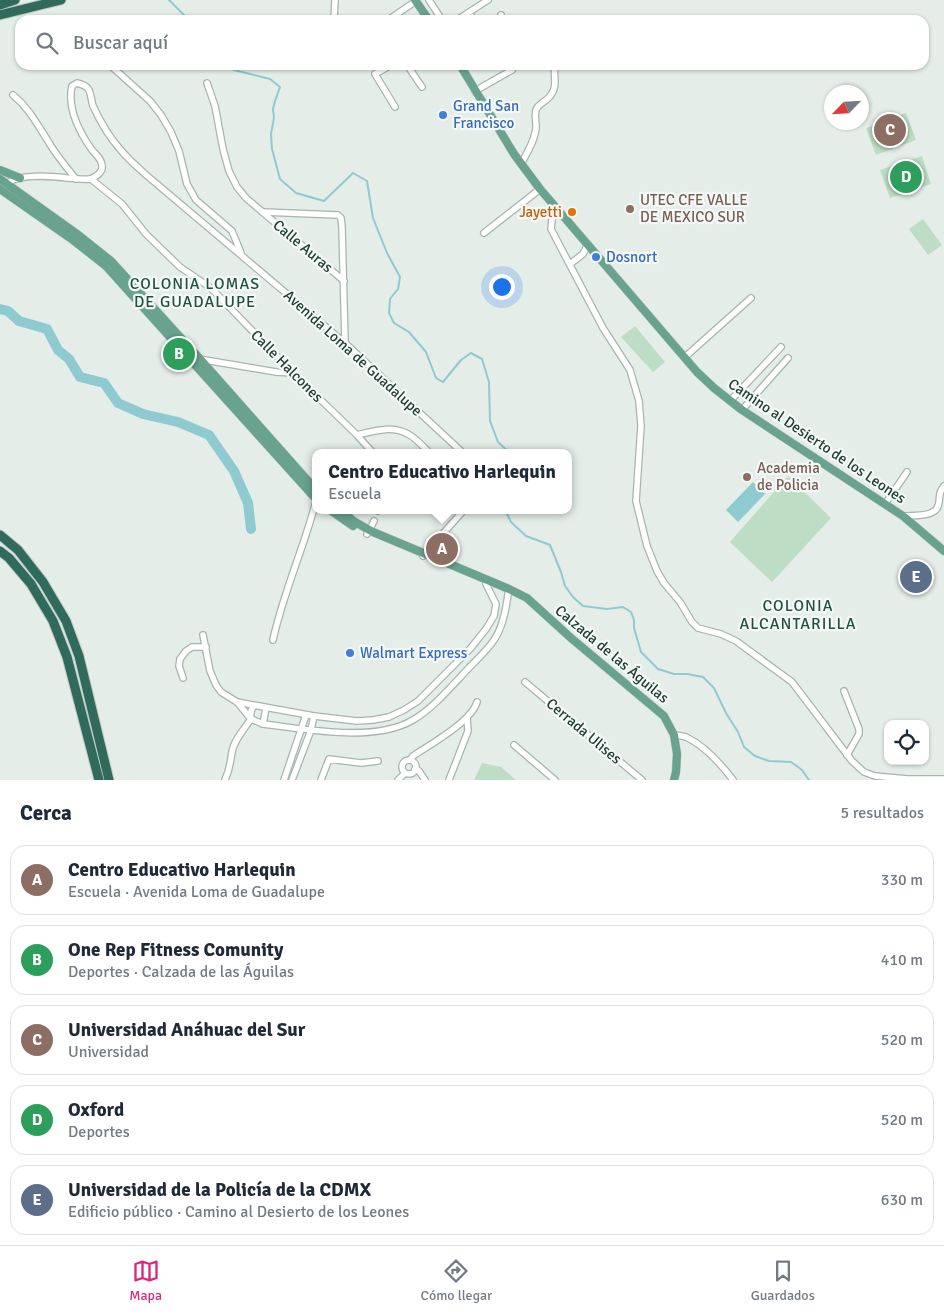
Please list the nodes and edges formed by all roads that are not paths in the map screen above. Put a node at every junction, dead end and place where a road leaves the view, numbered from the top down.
1 (16, 0) edge
2 (61, 0) edge
3 (335, 0) edge
4 (428, 0) edge
5 (488, 0) edge
6 (416, 2) edge
7 (0, 5) edge
8 (0, 15) edge
9 (334, 15) edge
10 (396, 15) edge
11 (425, 15) edge
12 (438, 15) edge
13 (465, 15) edge
14 (116, 70) edge
15 (382, 70) edge
16 (410, 70) edge
17 (463, 70) edge
18 (512, 70) edge
19 (554, 70) edge
20 (207, 83) dead end
21 (422, 87) dead end
22 (475, 91) junction
23 (13, 95) dead end
24 (395, 106) dead end
25 (521, 164) junction
26 (0, 170) edge
27 (20, 178) junction
28 (76, 178) junction
29 (91, 179) junction
30 (2, 185) edge
31 (540, 189) junction
32 (557, 210) junction
33 (263, 212) junction
34 (484, 233) dead end
35 (588, 244) junction
36 (241, 254) junction
37 (570, 264) junction
38 (344, 281) junction
39 (751, 298) dead end
40 (345, 342) junction
41 (781, 347) dead end
42 (685, 356) junction
43 (788, 358) dead end
44 (190, 359) junction
45 (200, 359) junction
46 (293, 373) junction
47 (730, 401) junction
48 (742, 410) junction
49 (357, 434) junction
50 (370, 449) edge
51 (425, 449) edge
52 (459, 449) edge
53 (907, 472) dead end
54 (312, 485) edge
55 (944, 486) edge
56 (312, 496) edge
57 (885, 504) junction
58 (313, 514) edge
59 (336, 514) edge
60 (345, 514) edge
61 (460, 514) edge
62 (903, 516) junction
63 (374, 521) dead end
64 (368, 532) junction
65 (0, 535) edge
66 (943, 546) edge
67 (0, 551) edge
68 (424, 555) junction
69 (486, 584) junction
70 (508, 594) junction
71 (496, 604) junction
72 (506, 608) junction
73 (538, 608) junction
74 (203, 635) dead end
75 (273, 640) dead end
76 (206, 647) junction
77 (184, 678) dead end
78 (525, 682) dead end
79 (844, 691) dead end
80 (237, 702) junction
81 (477, 702) dead end
82 (254, 706) junction
83 (266, 708) junction
84 (306, 715) junction
85 (314, 716) junction
86 (467, 718) junction
87 (250, 720) junction
88 (263, 724) junction
89 (302, 729) junction
90 (311, 730) junction
91 (674, 735) junction
92 (299, 737) junction
93 (308, 739) junction
94 (514, 745) dead end
95 (847, 755) junction
96 (410, 760) junction
97 (378, 761) dead end
98 (415, 769) junction
99 (406, 773) junction
100 (944, 779) edge
101 (99, 780) edge
102 (109, 780) edge
103 (225, 780) edge
104 (284, 780) edge
105 (292, 780) edge
106 (322, 780) edge
107 (398, 780) edge
108 (425, 780) edge
109 (449, 780) edge
110 (555, 780) edge
111 (642, 780) edge
112 (674, 780) edge
113 (733, 780) edge

1 - 7 highway
2 - 8 highway
3 - 9 street
4 - 6 street
4 - 12 street
5 - 13 street
6 - 10 street
6 - 11 main road
14 - 36 street
15 - 24 street
16 - 21 street
17 - 22 main road, Camino al Desierto de los Leones
18 - 22 street
19 - 25 street
20 - 33 street, Calle Auras
22 - 25 main road, Camino al Desierto de los Leones
23 - 28 street
25 - 31 main road, Camino al Desierto de los Leones
26 - 27 main road
27 - 28 street
27 - 30 street
28 - 29 street
29 - 36 street, Avenida Loma de Guadalupe
29 - 46 street, Calle Halcones
30 - 44 main road
30 - 45 main road
31 - 32 main road, Camino al Desierto de los Leones
31 - 34 street
32 - 35 main road, Camino al Desierto de los Leones
32 - 37 street
33 - 38 street, Calle Auras
33 - 38 street
35 - 37 street
35 - 42 main road, Camino al Desierto de los Leones
36 - 40 street, Avenida Loma de Guadalupe
37 - 95 street
38 - 40 street
39 - 42 street
40 - 52 street, Avenida Loma de Guadalupe
41 - 47 street
42 - 47 main road, Camino al Desierto de los Leones
43 - 48 street
44 - 45 street
44 - 56 main road
45 - 46 street
45 - 54 main road
46 - 49 street, Calle Halcones
47 - 48 main road, Camino al Desierto de los Leones
48 - 57 main road, Camino al Desierto de los Leones
49 - 50 street, Calle Halcones
49 - 51 street
53 - 57 street
55 - 62 street
57 - 62 main road, Camino al Desierto de los Leones
58 - 75 street
59 - 64 main road, Calzada de las Águilas
60 - 64 main road, Calzada de las Águilas
61 - 68 street
62 - 66 main road, Camino al Desierto de los Leones
63 - 64 street
64 - 68 main road, Calzada de las Águilas
65 - 102 highway
67 - 101 highway
68 - 69 main road, Calzada de las Águilas
68 - 73 main road, Calzada de las Águilas
69 - 70 main road, Calzada de las Águilas
69 - 71 street
70 - 72 street
70 - 73 main road, Calzada de las Águilas
71 - 72 street
71 - 85 street
72 - 90 street
73 - 91 main road, Calzada de las Águilas
74 - 76 street
76 - 77 street
76 - 80 street
78 - 111 street, Cerrada Ulises
79 - 95 street
80 - 82 street
80 - 87 street
81 - 86 street
82 - 83 street
82 - 87 street
83 - 84 street
83 - 88 street
84 - 85 street
84 - 89 street
85 - 90 street
86 - 96 street
86 - 109 street
87 - 88 street
87 - 103 street
88 - 89 street
89 - 90 street
89 - 92 street
90 - 93 street
91 - 112 main road, Calzada de las Águilas
91 - 113 street
92 - 93 street
92 - 104 street
93 - 105 street
94 - 110 street
95 - 100 street
96 - 98 street
96 - 99 street
97 - 106 street
98 - 99 street
98 - 108 street
99 - 107 street

